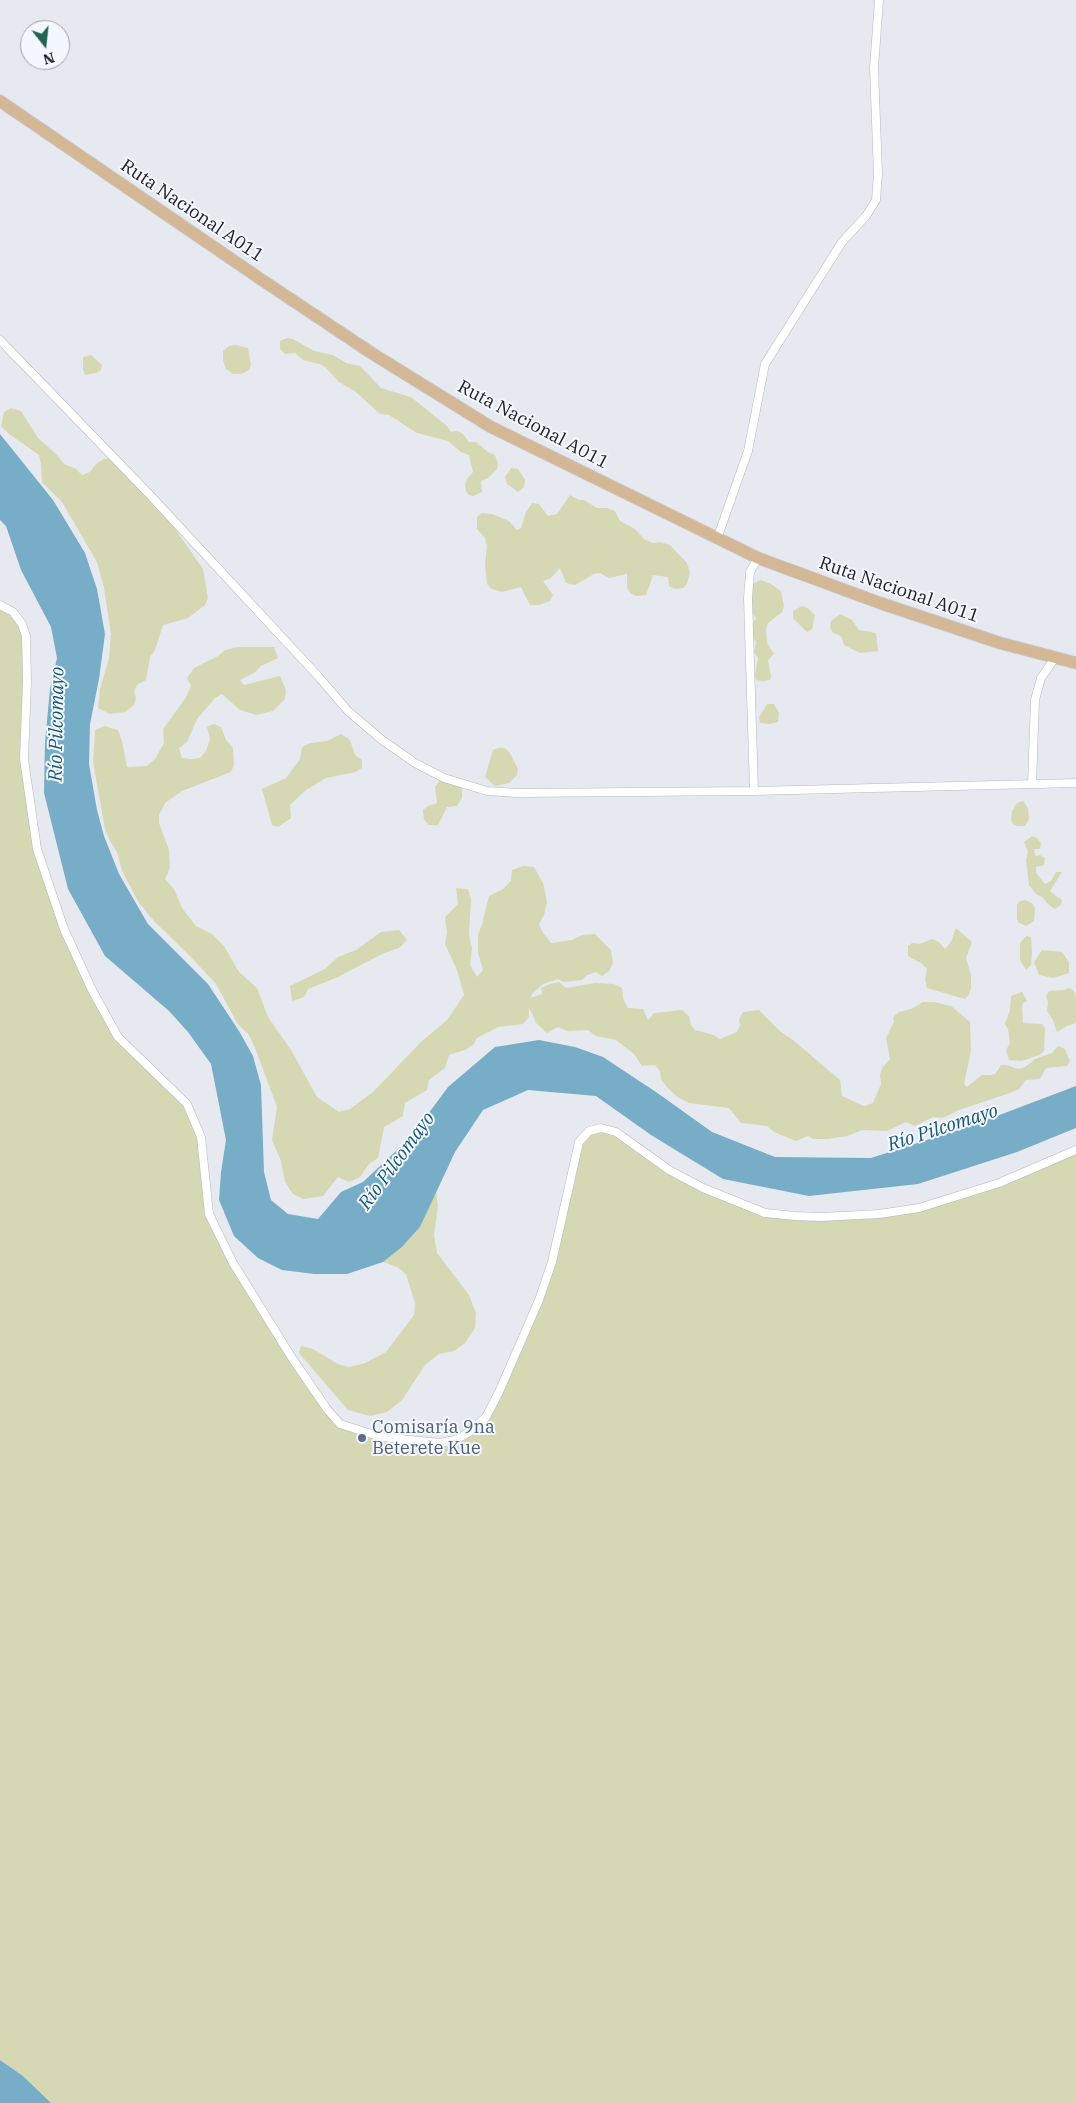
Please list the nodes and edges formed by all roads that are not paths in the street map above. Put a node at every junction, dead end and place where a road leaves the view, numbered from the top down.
1 (879, 0) edge
2 (0, 101) edge
3 (0, 340) edge
4 (717, 539) junction
5 (758, 558) junction
6 (0, 605) edge
7 (1055, 658) junction
8 (1076, 663) edge
9 (1076, 783) edge
10 (1032, 784) junction
11 (754, 791) junction
12 (1076, 1150) edge

1 - 4 street
2 - 4 main road, Ruta Nacional A011
3 - 11 street
4 - 5 main road, Ruta Nacional A011
5 - 7 main road, Ruta Nacional A011
5 - 11 street
6 - 12 street
7 - 8 main road, Ruta Nacional A011
7 - 10 street
9 - 10 street
10 - 11 street

